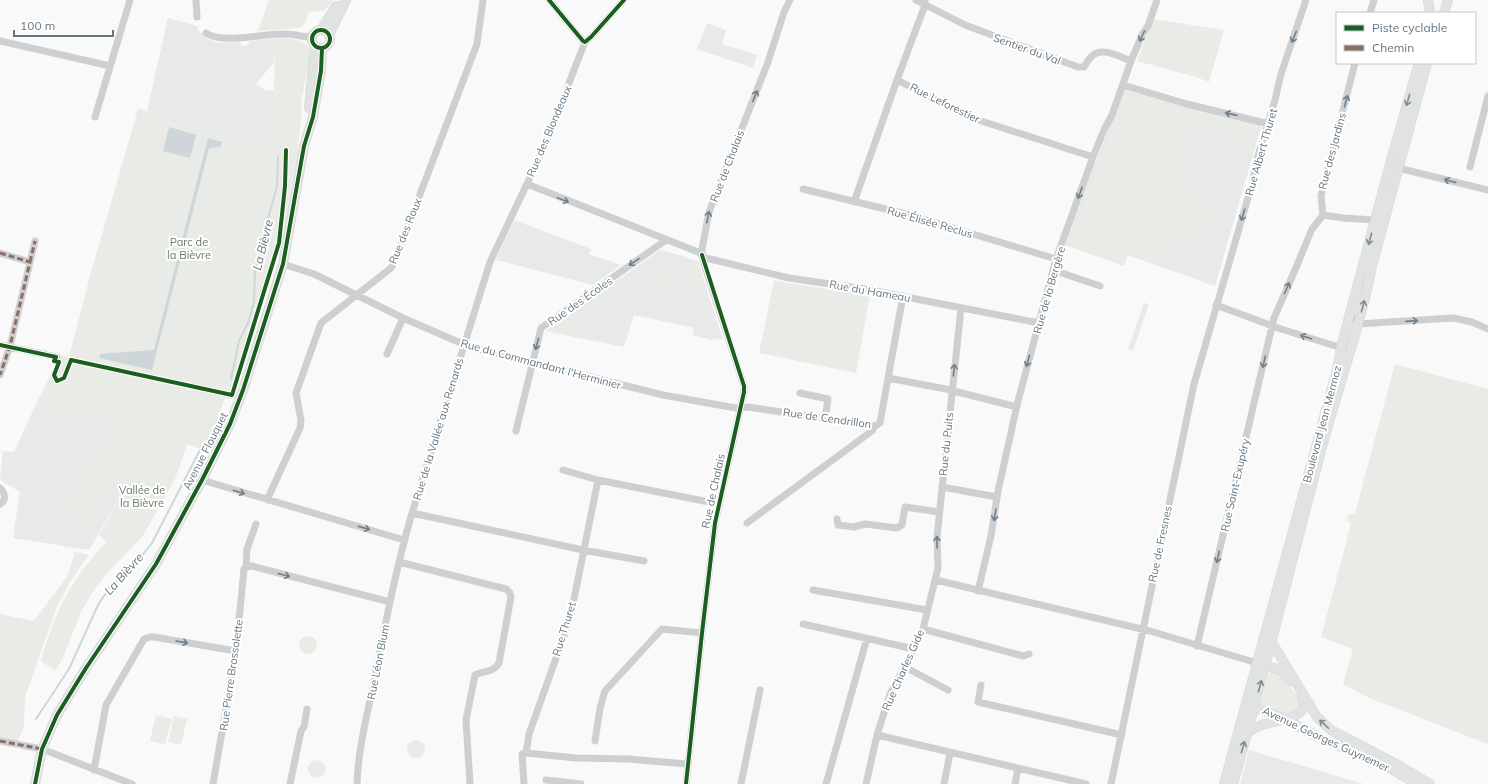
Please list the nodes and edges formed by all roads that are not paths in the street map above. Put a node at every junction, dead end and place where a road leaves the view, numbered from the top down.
1 (130, 0) edge
2 (196, 0) edge
3 (340, 0) edge
4 (346, 0) edge
5 (483, 0) edge
6 (549, 0) edge
7 (624, 0) edge
8 (790, 0) edge
9 (916, 0) edge
10 (1157, 0) edge
11 (1306, 0) edge
12 (1374, 0) edge
13 (1428, 0) edge
14 (1448, 0) edge
15 (925, 2) edge
16 (1370, 12) edge
17 (1430, 12) edge
18 (1444, 12) edge
19 (197, 17) dead end
20 (325, 32) junction
21 (206, 33) dead end
22 (0, 41) edge
23 (585, 42) junction
24 (317, 43) junction
25 (1131, 61) junction
26 (1355, 64) edge
27 (1419, 64) edge
28 (1427, 64) edge
29 (110, 66) junction
30 (897, 80) junction
31 (1122, 85) junction
32 (1488, 96) edge
33 (94, 117) dead end
34 (1269, 124) junction
35 (1093, 157) junction
36 (1394, 167) junction
37 (1470, 167) dead end
38 (527, 184) junction
39 (803, 189) dead end
40 (1488, 190) edge
41 (854, 202) junction
42 (1323, 215) junction
43 (1375, 220) junction
44 (666, 240) junction
45 (35, 241) dead end
46 (0, 253) edge
47 (702, 255) junction
48 (1056, 259) junction
49 (30, 262) junction
50 (283, 264) junction
51 (1053, 270) junction
52 (1100, 286) dead end
53 (357, 294) junction
54 (903, 296) junction
55 (1216, 305) junction
56 (961, 308) junction
57 (1350, 314) junction
58 (403, 318) junction
59 (1039, 324) junction
60 (1273, 324) junction
61 (1358, 324) junction
62 (1488, 330) edge
63 (0, 345) edge
64 (463, 345) junction
65 (10, 347) junction
66 (1341, 347) junction
67 (1350, 351) junction
68 (387, 354) dead end
69 (57, 357) dead end
70 (532, 363) junction
71 (0, 375) edge
72 (888, 378) junction
73 (952, 391) junction
74 (800, 393) dead end
75 (741, 407) junction
76 (1017, 407) junction
77 (825, 419) junction
78 (875, 426) junction
79 (516, 431) dead end
80 (564, 470) dead end
81 (202, 480) junction
82 (598, 480) junction
83 (942, 487) junction
84 (0, 488) edge
85 (997, 497) junction
86 (267, 500) junction
87 (0, 504) edge
88 (719, 504) junction
89 (939, 512) junction
90 (412, 513) junction
91 (837, 518) dead end
92 (747, 523) dead end
93 (256, 524) dead end
94 (404, 540) junction
95 (583, 550) junction
96 (644, 561) dead end
97 (399, 562) junction
98 (246, 567) junction
99 (936, 580) junction
100 (813, 590) dead end
101 (978, 591) junction
102 (390, 602) junction
103 (927, 610) junction
104 (803, 624) dead end
105 (923, 629) junction
106 (1143, 629) junction
107 (702, 633) junction
108 (867, 638) junction
109 (1271, 641) junction
110 (1197, 646) junction
111 (914, 649) junction
112 (236, 651) junction
113 (1029, 654) dead end
114 (1261, 664) junction
115 (905, 667) junction
116 (981, 685) dead end
117 (1250, 689) junction
118 (760, 690) dead end
119 (948, 690) dead end
120 (1299, 690) junction
121 (1255, 706) junction
122 (306, 709) dead end
123 (1284, 719) junction
124 (1248, 732) junction
125 (877, 735) junction
126 (1122, 735) junction
127 (0, 741) edge
128 (595, 741) dead end
129 (42, 749) junction
130 (526, 753) junction
131 (950, 753) junction
132 (687, 764) junction
133 (1018, 768) junction
134 (94, 770) junction
135 (546, 780) dead end
136 (35, 784) edge
137 (132, 784) edge
138 (213, 784) edge
139 (290, 784) edge
140 (358, 784) edge
141 (470, 784) edge
142 (524, 784) edge
143 (582, 784) edge
144 (686, 784) edge
145 (740, 784) edge
146 (826, 784) edge
147 (866, 784) edge
148 (944, 784) edge
149 (1015, 784) edge
150 (1086, 784) edge
151 (1111, 784) edge
152 (1224, 784) edge
153 (1233, 784) edge
154 (1417, 784) edge
155 (1430, 784) edge

1 - 29 street
2 - 19 street
3 - 20 main road, Avenue Flouquet
4 - 20 main road, Avenue Flouquet
5 - 53 street, Rue des Roux
6 - 23 street
7 - 23 street
47 -> 8 street, Rue de Chalais
9 - 15 street
10 -> 25 street, Rue de la Bergère
11 -> 34 street, Rue Albert Thuret
12 - 16 street
13 - 17 main road
14 - 18 main road
15 - 25 street, Sentier du Val
15 - 30 street, Rue Leforestier
20 - 24 main road, Avenue Flouquet
20 - 24 main road, Avenue Flouquet
21 - 24 street
22 - 29 street
23 - 38 street, Rue des Blondeaux
24 - 50 main road, Avenue Flouquet
25 - 31 street, Rue de la Bergère
42 -> 26 street, Rue des Jardins
27 -> 36 main road, Boulevard Jean Mermoz
28 - 36 main road, Boulevard Jean Mermoz
29 - 33 street
30 - 35 street, Rue Leforestier
30 - 41 street
34 -> 31 street
31 - 35 street, Rue de la Bergère
32 - 37 street
34 -> 55 street, Rue Albert Thuret
35 -> 48 street, Rue de la Bergère
40 -> 36 street
36 - 43 main road, Boulevard Jean Mermoz
61 -> 36 main road, Boulevard Jean Mermoz
38 -> 44 street, Rue des Blondeaux
38 - 64 street, Rue de la Vallée aux Renards
39 - 41 street, Rue Élisée Reclus
41 - 48 street, Rue Élisée Reclus
42 - 43 street
60 -> 42 street
43 -> 57 main road, Boulevard Jean Mermoz
44 - 47 street, Rue des Blondeaux
44 -> 70 street, Rue des Écoles
45 - 49 street
46 - 49 street
47 - 54 street, Rue du Hameau
47 - 75 street, Rue de Chalais
48 - 51 street, Rue de la Bergère
49 - 65 street
50 - 53 street, Rue du Commandant l'Herminier
50 - 81 main road, Avenue Flouquet
51 - 52 street
51 - 59 street, Rue de la Bergère
53 - 58 street, Rue du Commandant l'Herminier
53 - 86 street, Rue des Roux
54 - 56 street, Rue du Hameau
54 - 72 street, Rue de Cendrillon
55 - 60 street
55 - 106 street, Rue de Fresnes
56 - 59 street, Rue du Hameau
73 -> 56 street, Rue du Puits
57 - 61 street
57 - 66 main road, Boulevard Jean Mermoz
58 - 64 street, Rue du Commandant l'Herminier
58 - 68 street
59 -> 76 street, Rue de la Bergère
66 -> 60 street
60 -> 110 street, Rue Saint-Exupéry
61 -> 62 street
61 - 67 main road, Boulevard Jean Mermoz
63 - 65 street
64 - 70 street, Rue du Commandant l'Herminier
64 - 90 street, Rue de la Vallée aux Renards
65 - 69 street
65 - 71 street
66 - 67 street
66 - 114 main road, Boulevard Jean Mermoz
67 - 109 main road, Boulevard Jean Mermoz
70 - 75 street, Rue du Commandant l'Herminier
70 - 79 street, Rue des Écoles
72 - 73 street
72 - 78 street, Rue de Cendrillon
73 - 76 street
73 - 83 street, Rue du Puits
74 - 77 street
75 - 77 street, Rue de Cendrillon
75 - 88 street, Rue de Chalais
76 - 85 street, Rue de la Bergère
77 - 78 street, Rue de Cendrillon
78 - 92 street
80 - 82 street
81 -> 86 street
81 - 129 main road, Avenue Flouquet
82 - 88 street
82 - 95 street, Rue Thuret
83 - 85 street
83 - 89 street, Rue du Puits
84 - 87 street
85 -> 101 street, Rue de la Bergère
86 -> 94 street
88 - 107 street, Rue de Chalais
89 - 91 street
99 -> 89 street, Rue du Puits
90 - 94 street, Rue de la Vallée aux Renards
90 - 95 street
93 - 98 street, Rue Pierre Brossolette
94 - 97 street, Rue Léon Blum
95 - 96 street
95 - 130 street, Rue Thuret
97 - 102 street, Rue Léon Blum
97 - 141 street
98 -> 102 street
98 - 112 street, Rue Pierre Brossolette
99 - 101 street
99 - 103 street, Rue Charles Gide
100 - 103 street
101 - 106 street
102 - 140 street, Rue Léon Blum
103 - 105 street, Rue Charles Gide
104 - 108 street
105 - 111 street, Rue Charles Gide
105 - 113 street
106 - 110 street
106 - 126 street, Rue de Fresnes
107 - 128 street
107 - 132 street, Rue de Chalais
108 - 111 street
108 - 146 street
109 - 114 main road, Boulevard Jean Mermoz
109 - 120 main road, Avenue Georges Guynemer
110 - 114 street
111 - 115 street, Rue Charles Gide
134 -> 112 street
112 - 138 street, Rue Pierre Brossolette
114 - 117 main road, Boulevard Jean Mermoz
114 - 120 main road
121 -> 114 main road, Boulevard Jean Mermoz
115 - 119 street
115 - 125 street, Rue Charles Gide
116 - 126 street
117 - 121 main road
117 - 152 main road, Boulevard Jean Mermoz
118 - 145 street
120 - 123 main road
155 -> 120 main road, Avenue Georges Guynemer
121 - 123 main road, Avenue Georges Guynemer
121 - 124 main road, Boulevard Jean Mermoz
122 - 139 street
123 - 124 main road
123 - 154 main road, Avenue Georges Guynemer
153 -> 124 main road, Boulevard Jean Mermoz
125 - 131 street
125 - 147 street, Rue Charles Gide
126 - 151 street, Rue de Fresnes
127 - 129 street
129 - 134 street
129 - 136 main road, Avenue Flouquet
130 - 132 street
130 - 142 street, Rue Thuret
131 - 133 street
131 - 148 street
132 - 144 street, Rue de Chalais
133 - 149 street
133 - 150 street
134 - 137 street
135 - 143 street

